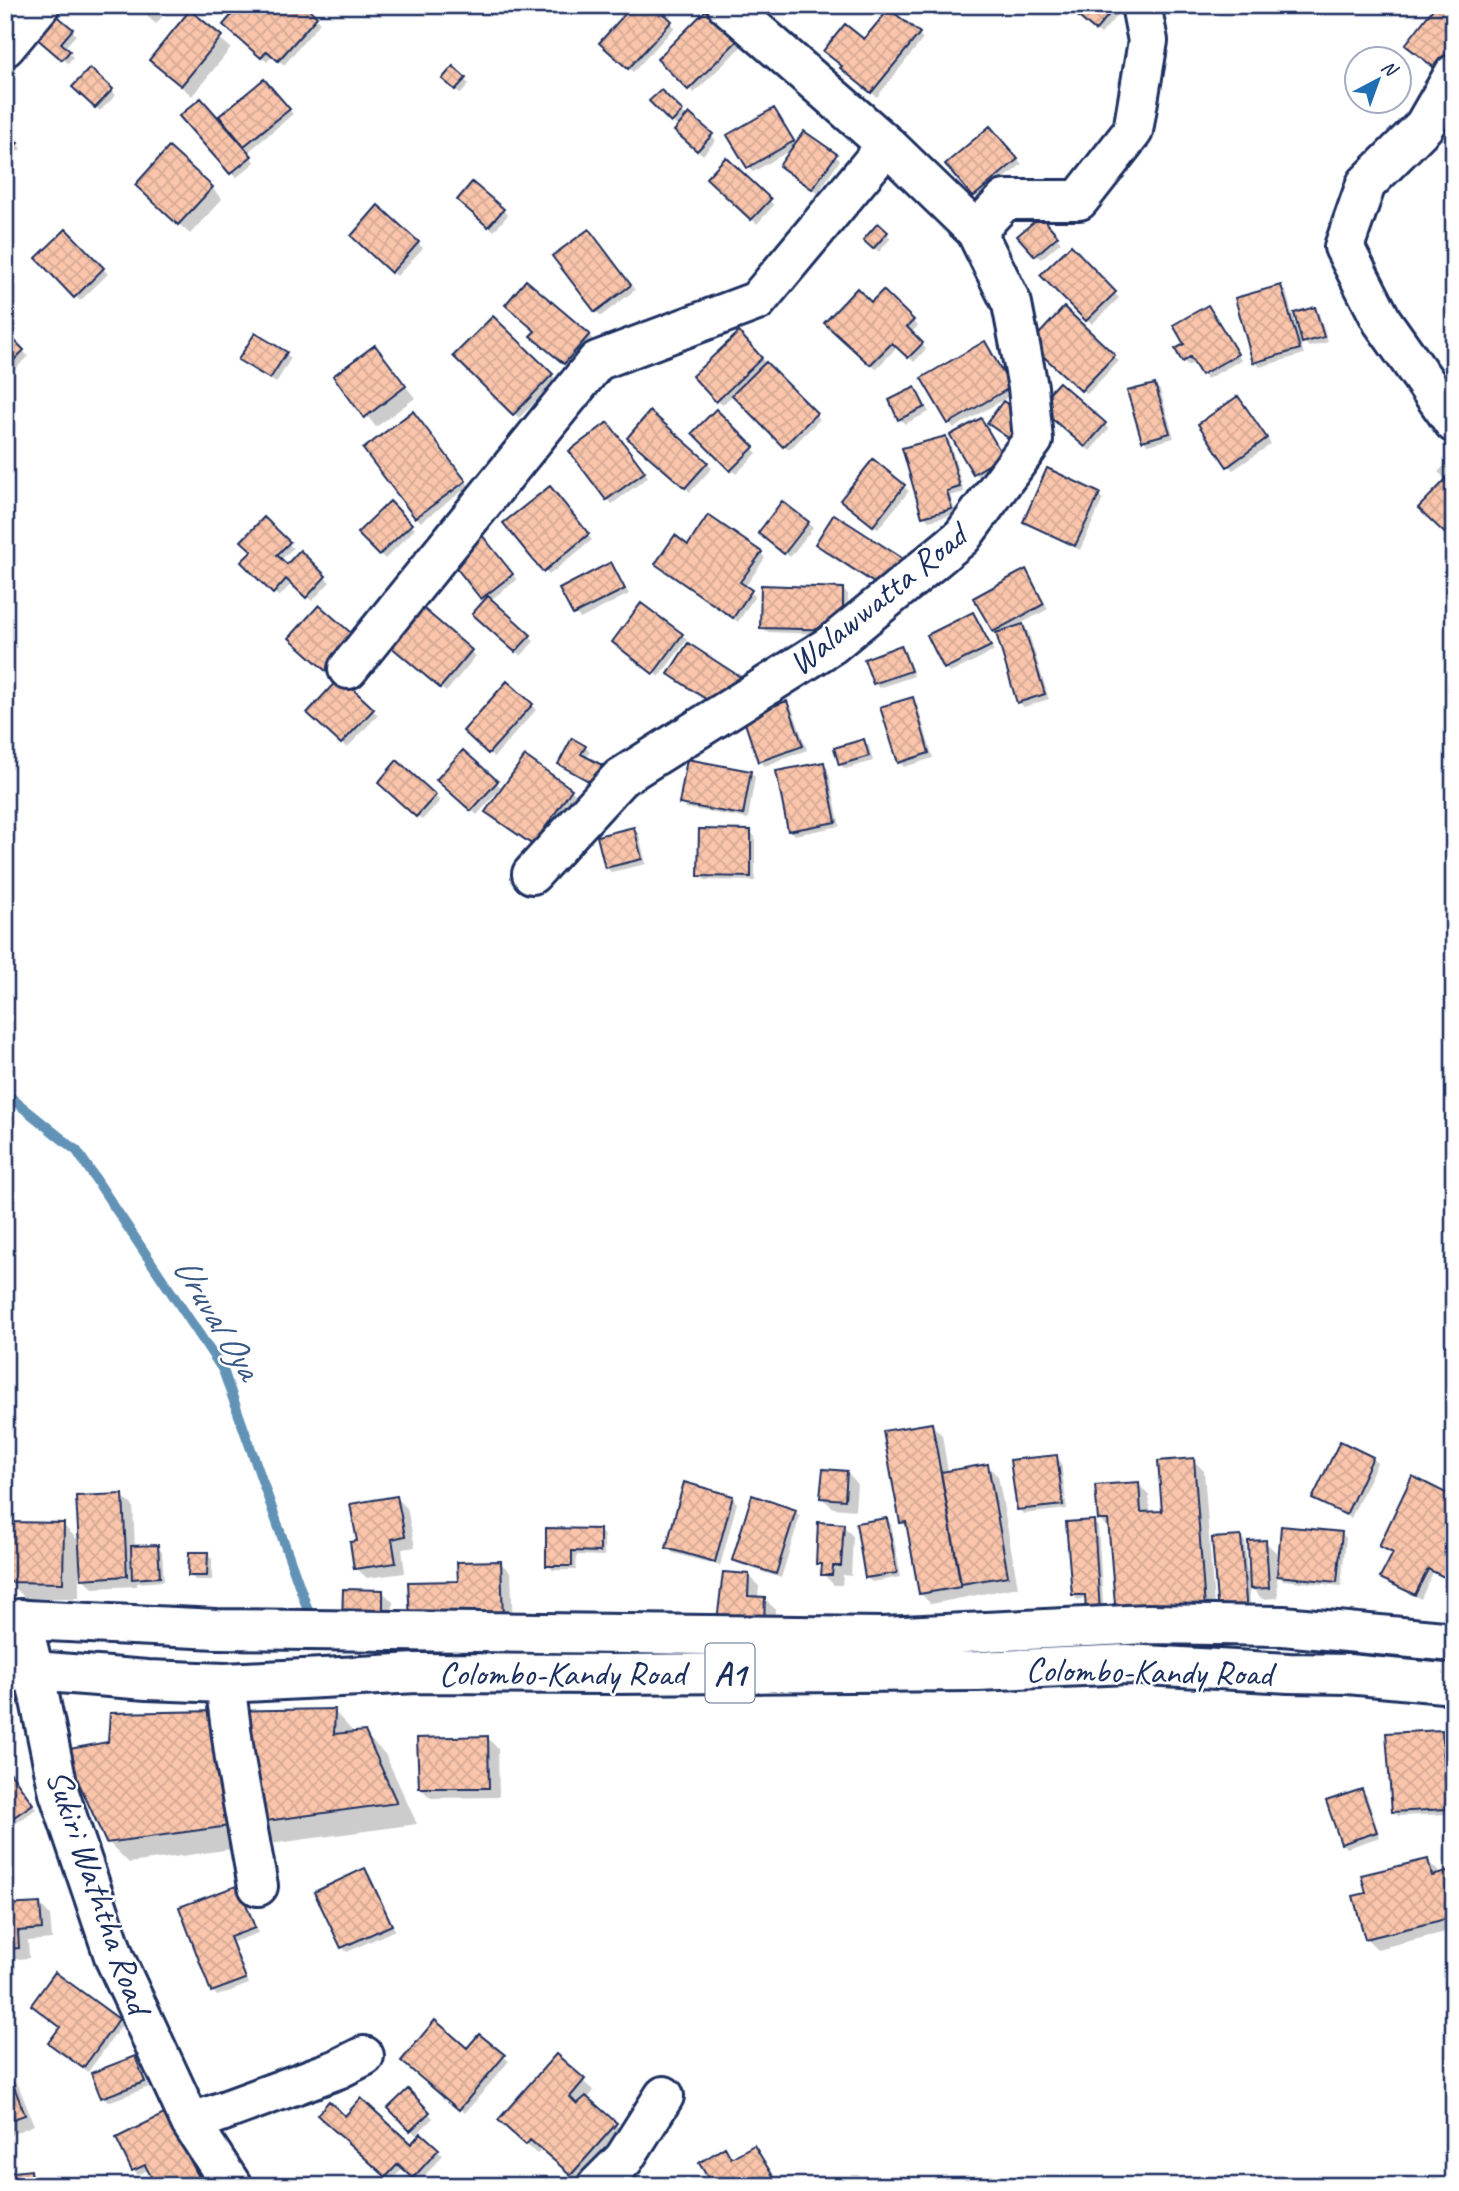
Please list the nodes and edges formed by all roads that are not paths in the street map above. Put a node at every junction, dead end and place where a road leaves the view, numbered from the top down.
1 (40, 5) edge
2 (727, 5) edge
3 (1141, 5) edge
4 (5, 47) edge
5 (1454, 74) edge
6 (887, 145) junction
7 (976, 231) junction
8 (1454, 423) edge
9 (348, 670) dead end
10 (532, 874) dead end
11 (13, 1619) edge
12 (1454, 1642) edge
13 (20, 1672) edge
14 (225, 1683) junction
15 (1454, 1684) edge
16 (258, 1886) dead end
17 (364, 2056) dead end
18 (664, 2096) dead end
19 (191, 2123) junction
20 (232, 2186) edge
21 (597, 2186) edge

1 - 4 main road
2 - 6 main road, Walawwatta Road
3 - 7 main road
5 - 8 main road
6 - 7 main road, Walawwatta Road
6 - 9 main road
7 - 10 main road, Walawwatta Road
11 - 12 main road, Colombo-Kandy Road / A1
11 - 13 main road, Sukiri Waththa Road
13 - 14 main road, Colombo-Kandy Road / A1
13 - 19 main road, Sukiri Waththa Road
14 - 15 main road, Colombo-Kandy Road / A1
14 - 16 main road
17 - 19 main road
18 - 21 main road
19 - 20 main road, Sukiri Waththa Road

